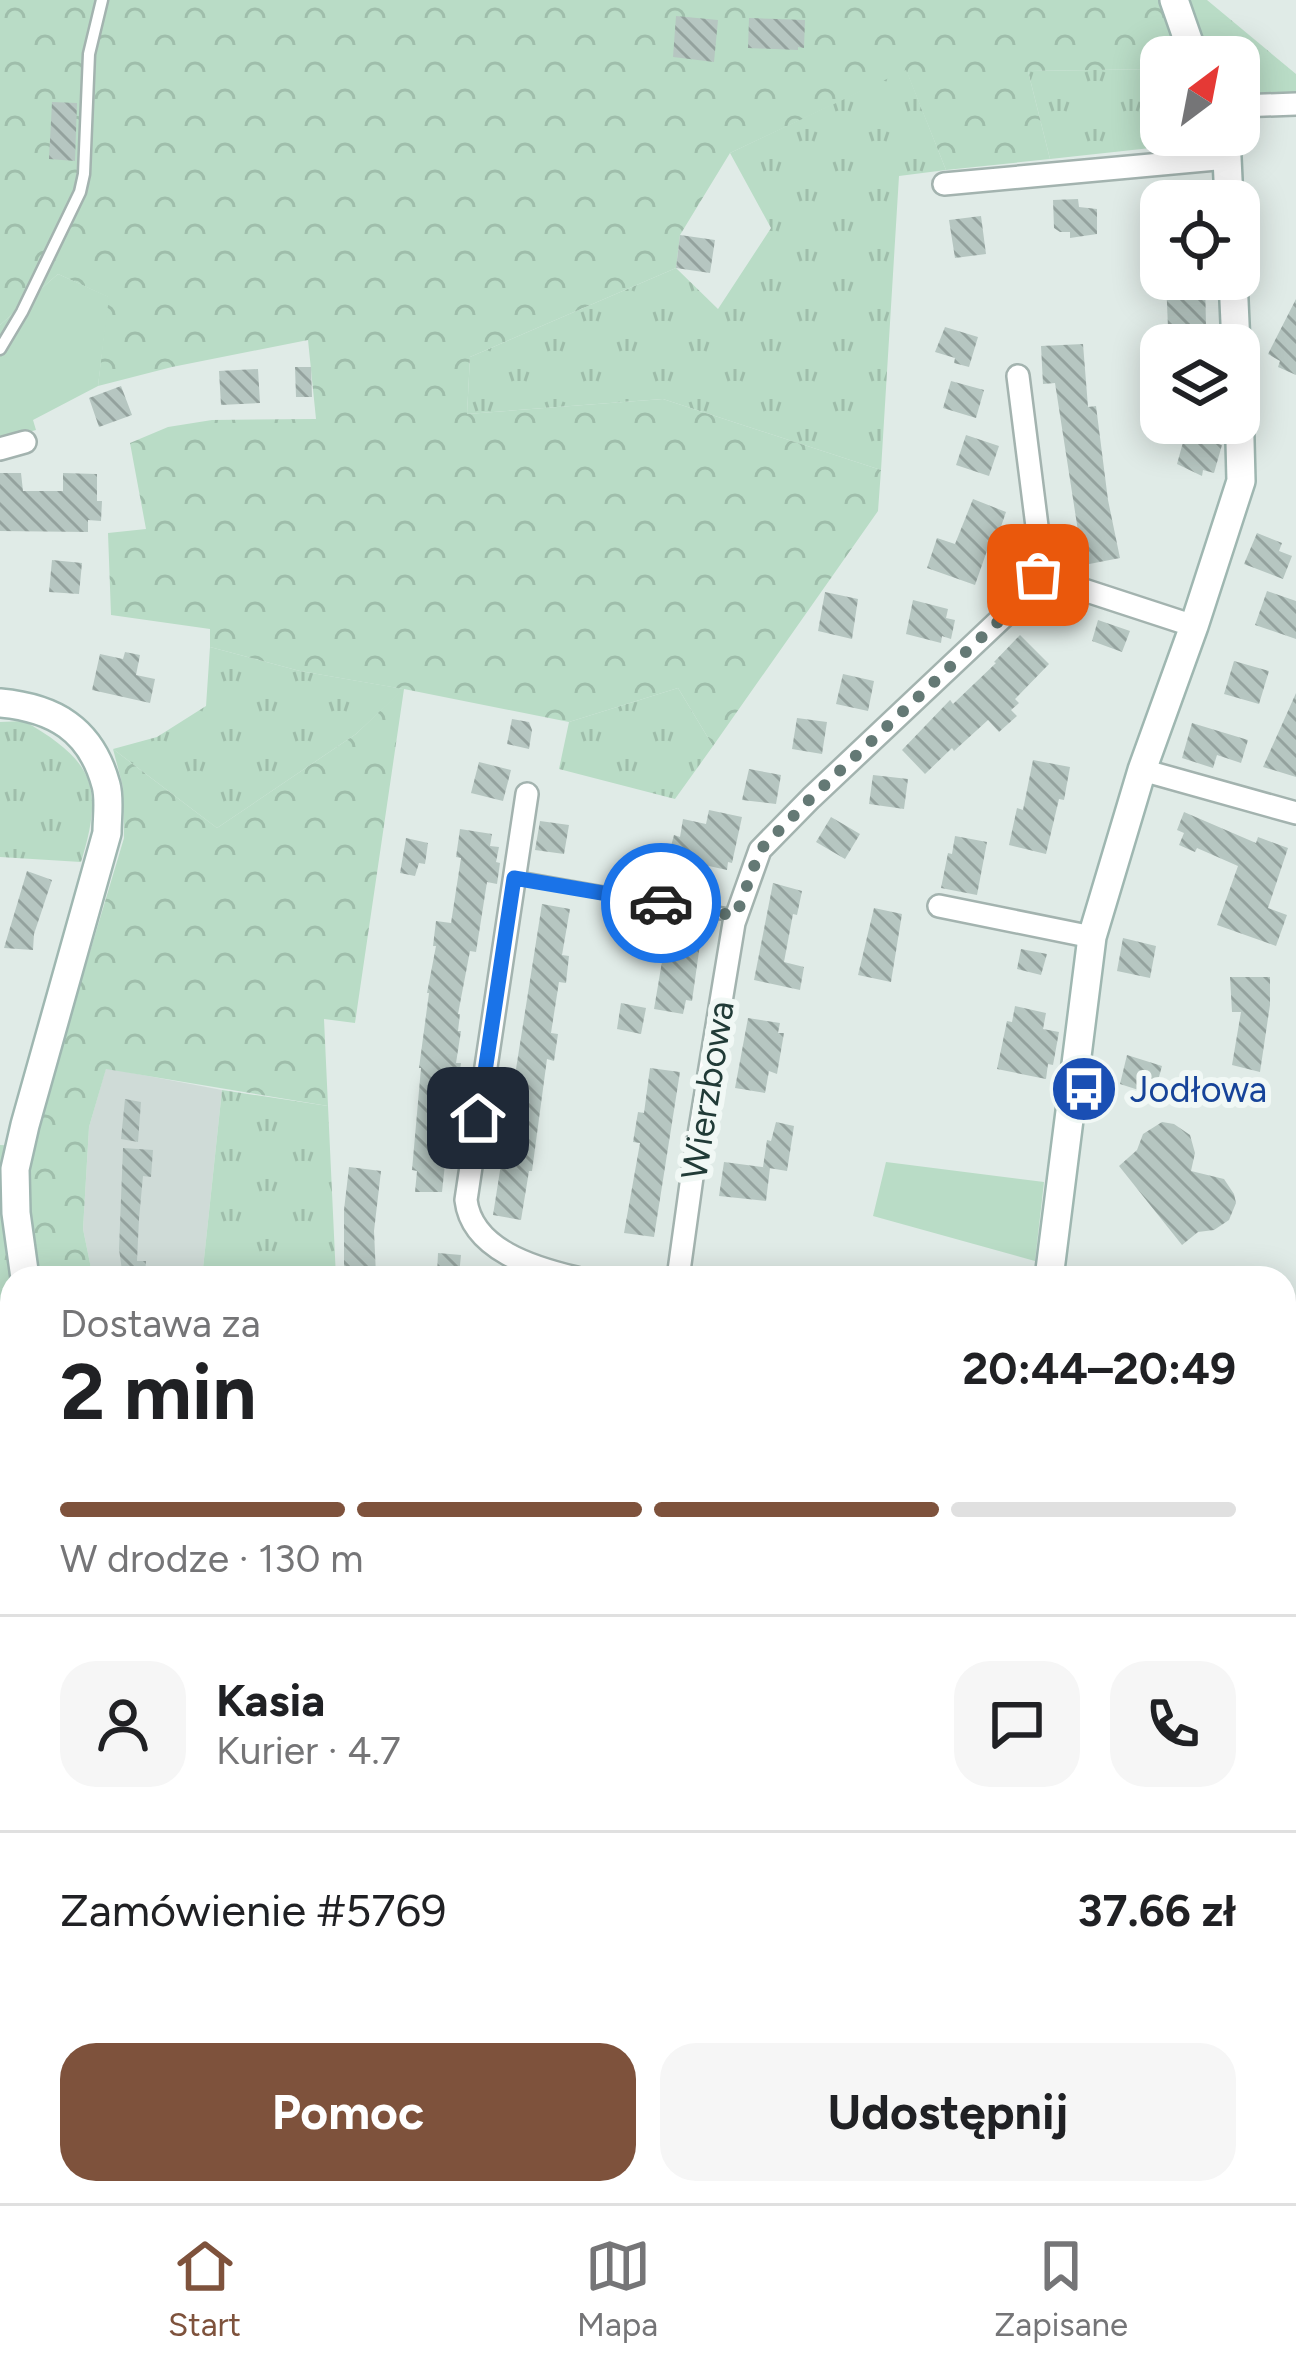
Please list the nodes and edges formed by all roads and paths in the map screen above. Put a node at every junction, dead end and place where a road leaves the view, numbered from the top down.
1 (103, 0) edge
2 (1174, 0) edge
3 (1187, 36) edge
4 (1296, 104) edge
5 (1260, 105) edge
6 (1156, 156) edge
7 (944, 184) dead end
8 (0, 349) edge
9 (1018, 376) dead end
10 (25, 442) dead end
11 (1240, 444) edge
12 (0, 449) edge
13 (1038, 575) junction
14 (1194, 626) junction
15 (0, 703) edge
16 (1142, 770) junction
17 (527, 794) dead end
18 (1296, 813) edge
19 (514, 878) junction
20 (939, 906) dead end
21 (736, 916) junction
22 (1092, 937) junction
23 (23, 1266) edge
24 (534, 1266) edge
25 (680, 1266) edge
26 (1050, 1266) edge

1 - 8 lane
2 - 3 street
4 - 5 street
6 - 7 street
9 - 13 street
10 - 12 street
11 - 14 street
13 - 14 street
13 - 21 street, Wierzbowa
14 - 16 street
15 - 23 street
16 - 18 street
16 - 22 street
17 - 19 street
19 - 21 lane
19 - 24 street
20 - 22 street
21 - 25 street, Wierzbowa
22 - 26 street

